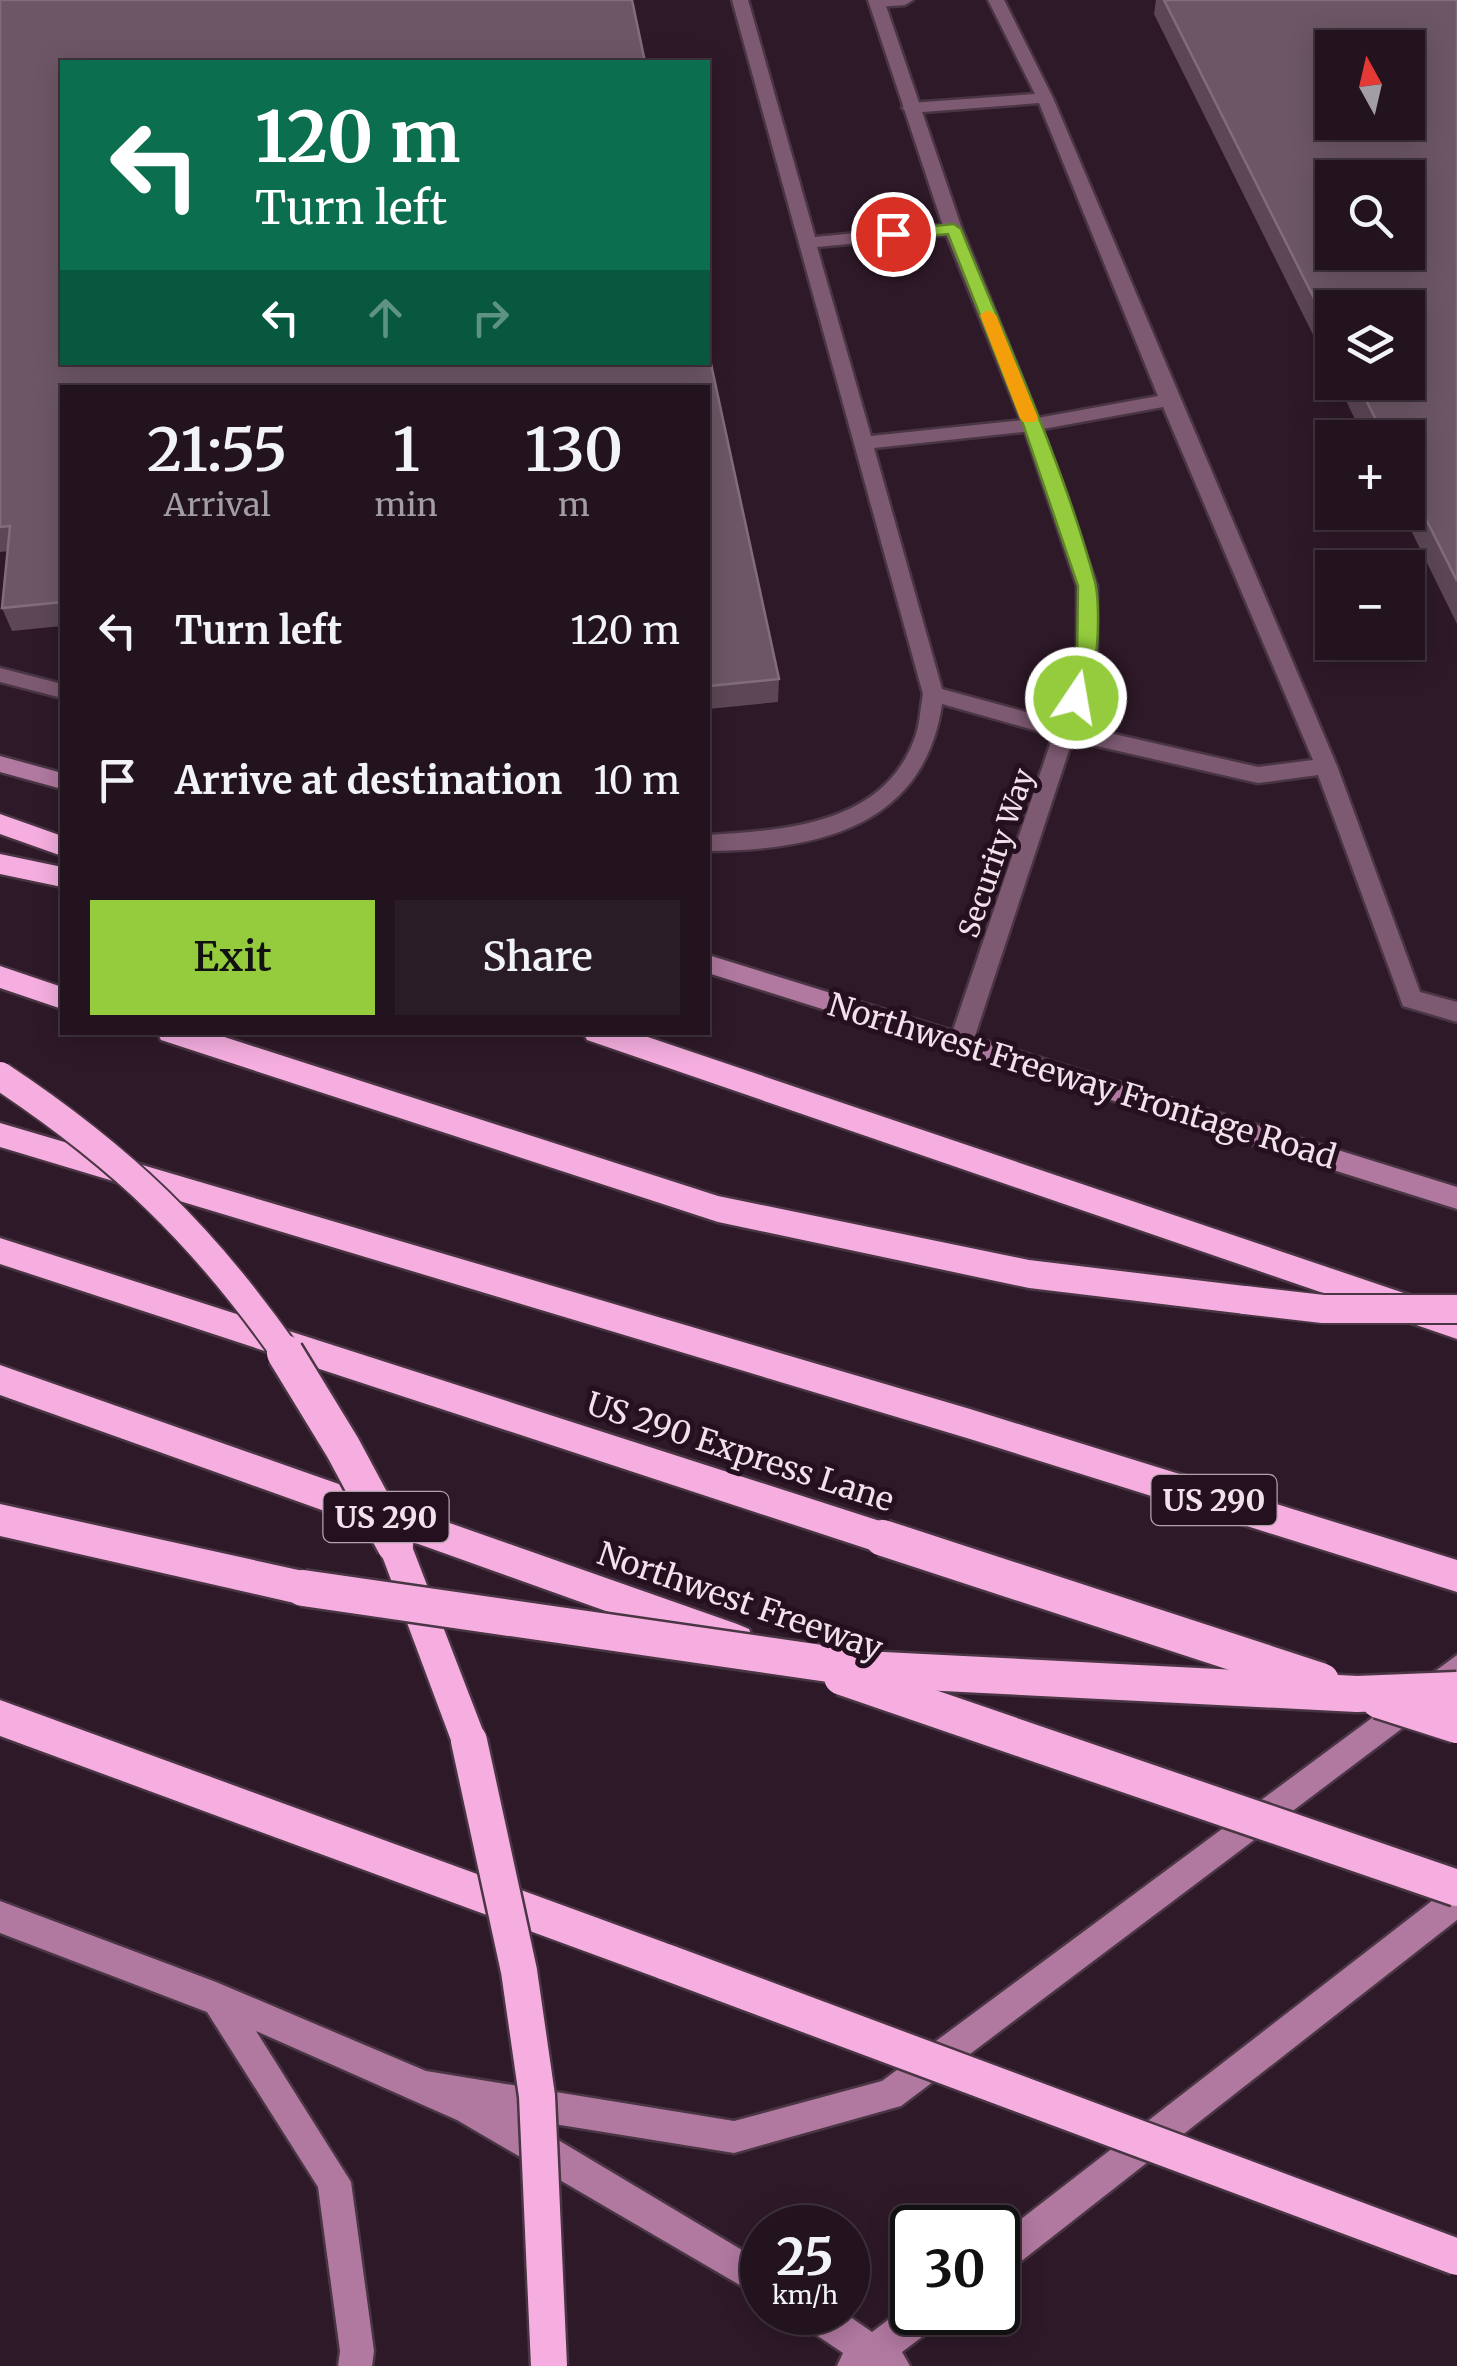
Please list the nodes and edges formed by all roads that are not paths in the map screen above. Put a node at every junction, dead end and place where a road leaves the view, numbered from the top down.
1 (740, 0) edge
2 (905, 0) edge
3 (996, 0) edge
4 (876, 1) edge
5 (1045, 98) junction
6 (910, 108) junction
7 (954, 229) junction
8 (807, 243) junction
9 (1168, 400) junction
10 (1032, 424) junction
11 (864, 443) junction
12 (0, 675) edge
13 (60, 690) edge
14 (933, 694) junction
15 (1066, 731) junction
16 (0, 764) edge
17 (1326, 766) junction
18 (60, 779) edge
19 (0, 824) edge
20 (710, 843) edge
21 (60, 845) edge
22 (0, 864) edge
23 (60, 877) edge
24 (710, 965) edge
25 (0, 978) edge
26 (60, 997) edge
27 (1457, 1012) edge
28 (180, 1035) edge
29 (606, 1035) edge
30 (961, 1042) junction
31 (0, 1076) edge
32 (0, 1135) edge
33 (1457, 1198) edge
34 (0, 1250) edge
35 (1457, 1309) edge
36 (1457, 1325) edge
37 (0, 1380) edge
38 (0, 1520) edge
39 (1457, 1576) edge
40 (1457, 1669) edge
41 (1457, 1690) edge
42 (0, 1718) edge
43 (1457, 1725) edge
44 (1457, 1888) edge
45 (1457, 1901) edge
46 (0, 1918) edge
47 (216, 1998) junction
48 (426, 2087) junction
49 (1020, 2241) edge
50 (1457, 2257) edge
51 (740, 2268) edge
52 (841, 2335) edge
53 (902, 2335) edge
54 (874, 2361) edge
55 (355, 2366) edge
56 (549, 2366) edge

1 - 8 street
2 - 4 street
3 - 5 street
4 - 6 street, Security Way
5 - 6 street
5 - 9 street
6 - 7 street, Security Way
7 - 8 street
7 - 10 street, Security Way
8 - 11 street
9 - 10 street
9 - 17 street
10 - 11 street
10 - 15 street, Security Way
11 - 14 street
12 - 13 street
14 - 15 street
14 - 20 street
15 - 17 street
15 - 30 street, Security Way
16 - 18 main road
17 - 27 street
19 - 21 highway
22 - 23 highway
24 - 30 main road, Northwest Freeway Frontage Road
25 - 26 highway
28 - 35 highway, bridge
29 - 36 highway, bridge
30 - 33 main road, Northwest Freeway Frontage Road
31 - 56 highway, bridge
32 - 39 highway, US 290
34 - 43 highway, US 290 Express Lane, bridge
37 - 44 highway, Northwest Freeway / US 290, bridge
38 - 41 highway, bridge
40 - 48 main road
42 - 50 highway, bridge
45 - 49 main road
46 - 47 main road
47 - 48 main road
47 - 55 main road
48 - 51 main road
52 - 54 main road
53 - 54 main road

